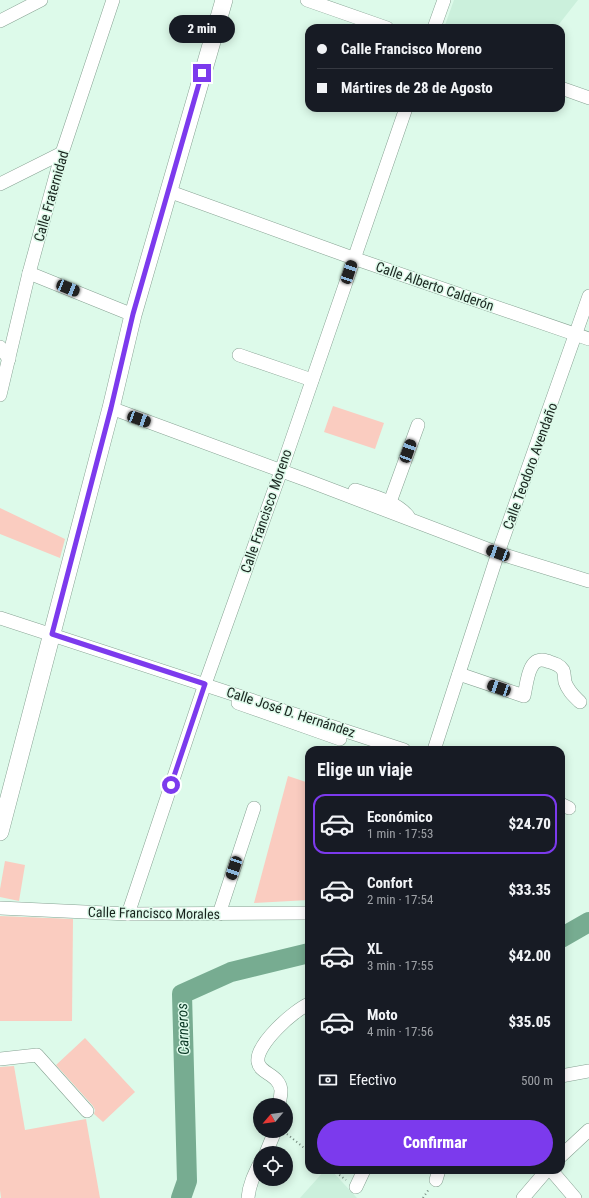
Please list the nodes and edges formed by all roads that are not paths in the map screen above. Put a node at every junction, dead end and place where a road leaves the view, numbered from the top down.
1 (41, 0) edge
2 (113, 0) edge
3 (224, 0) edge
4 (307, 0) edge
5 (444, 0) edge
6 (0, 20) edge
7 (376, 24) edge
8 (435, 24) edge
9 (565, 89) edge
10 (589, 98) edge
11 (405, 112) edge
12 (62, 153) junction
13 (0, 184) edge
14 (168, 191) junction
15 (353, 258) junction
16 (29, 273) junction
17 (589, 296) edge
18 (133, 314) junction
19 (576, 335) junction
20 (589, 339) edge
21 (0, 347) edge
22 (239, 355) dead end
23 (9, 359) junction
24 (312, 380) junction
25 (0, 395) edge
26 (111, 408) junction
27 (418, 425) dead end
28 (281, 471) junction
29 (309, 481) junction
30 (390, 502) junction
31 (413, 522) junction
32 (498, 553) junction
33 (589, 581) edge
34 (0, 618) edge
35 (52, 634) junction
36 (459, 674) junction
37 (205, 684) junction
38 (580, 702) dead end
39 (340, 739) dead end
40 (378, 740) junction
41 (383, 746) edge
42 (394, 746) edge
43 (435, 746) edge
44 (254, 808) dead end
45 (0, 832) edge
46 (0, 908) edge
47 (305, 913) edge
48 (128, 914) junction
49 (219, 914) junction
50 (305, 1006) edge
51 (0, 1059) edge
52 (589, 1071) edge
53 (565, 1075) edge
54 (280, 1098) edge
55 (87, 1110) dead end
56 (589, 1130) edge
57 (565, 1152) edge
58 (362, 1174) edge
59 (544, 1174) edge
60 (554, 1174) edge
61 (253, 1176) edge
62 (356, 1187) road end
63 (248, 1198) edge
64 (523, 1198) edge
65 (575, 1198) edge

1 - 6 street
2 - 12 street, Calle Fraternidad
3 - 14 main road
4 - 7 street
5 - 8 street
9 - 10 street
11 - 15 street, Calle Francisco Moreno
12 - 13 street
12 - 16 street, Calle Fraternidad
14 - 15 street, Calle Alberto Calderón
14 - 18 main road
15 - 19 street, Calle Alberto Calderón
15 - 24 street, Calle Francisco Moreno
16 - 18 street
16 - 23 street, Calle Fraternidad
17 - 19 street, Calle Teodoro Avendaño
18 - 26 main road
19 - 20 street, Calle Alberto Calderón
19 - 32 street, Calle Teodoro Avendaño
21 - 23 street
22 - 24 street
23 - 25 street, Calle Fraternidad
24 - 28 street, Calle Francisco Moreno
26 - 28 street
26 - 35 main road
27 - 30 street
28 - 29 street
28 - 37 street, Calle Francisco Moreno
29 - 30 street
29 - 31 street
30 - 31 street
31 - 32 street
32 - 33 street
32 - 36 street, Calle Teodoro Avendaño
34 - 35 street, Calle José D. Hernández
35 - 37 street, Calle José D. Hernández
35 - 45 main road
36 - 38 street
36 - 43 street, Calle Teodoro Avendaño
37 - 39 street, Calle José D. Hernández
37 - 40 street, Calle José D. Hernández
37 - 48 street, Calle Francisco Moreno
40 - 41 street
40 - 42 street, Calle José D. Hernández
44 - 49 street
46 - 48 street, Calle Francisco Morales
47 - 49 street, Calle Francisco Morales
48 - 49 street, Calle Francisco Morales
50 - 54 street
51 - 55 street
52 - 53 street
56 - 57 street
58 - 62 street
59 - 64 street
60 - 65 street
61 - 63 street

